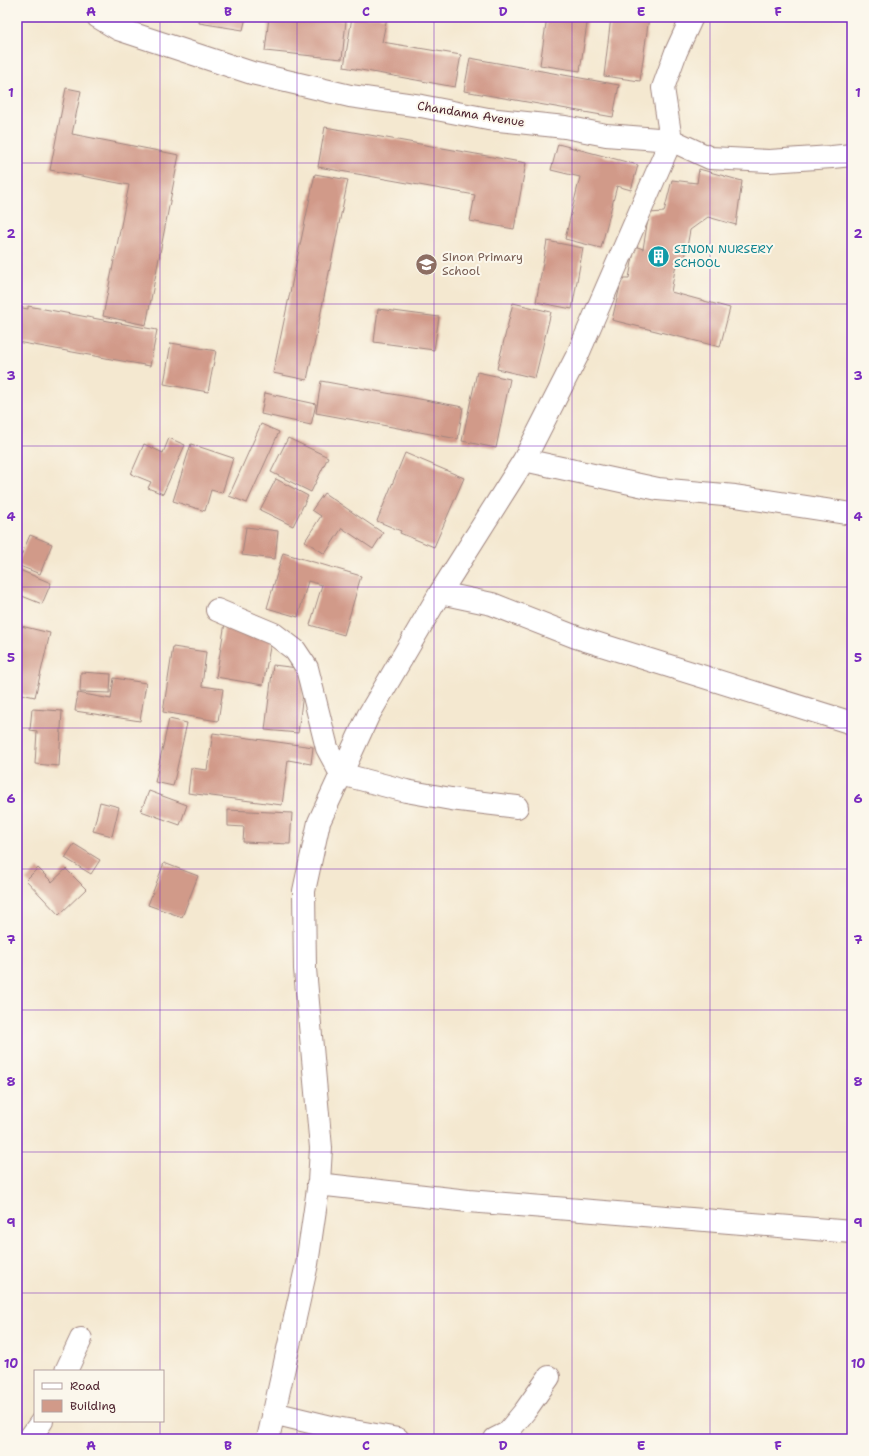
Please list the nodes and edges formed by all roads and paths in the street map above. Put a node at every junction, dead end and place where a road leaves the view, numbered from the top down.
1 (98, 17) edge
2 (692, 17) edge
3 (671, 140) junction
4 (852, 155) edge
5 (524, 460) junction
6 (852, 514) edge
7 (440, 593) junction
8 (217, 610) dead end
9 (852, 723) edge
10 (341, 774) junction
11 (517, 807) dead end
12 (318, 1184) junction
13 (852, 1232) edge
14 (82, 1339) dead end
15 (66, 1370) edge
16 (549, 1376) dead end
17 (273, 1413) junction
18 (41, 1422) edge
19 (29, 1439) edge
20 (268, 1439) edge
21 (398, 1439) edge
22 (495, 1439) edge

1 - 3 street, Chandama Avenue
2 - 3 street
3 - 4 street, Chandama Avenue
3 - 5 street
5 - 6 street
5 - 7 street
7 - 9 street
7 - 10 street
8 - 10 street
10 - 11 street
10 - 12 street
12 - 13 street
12 - 17 street
14 - 15 street
16 - 22 street
17 - 20 street
17 - 21 street
18 - 19 street

